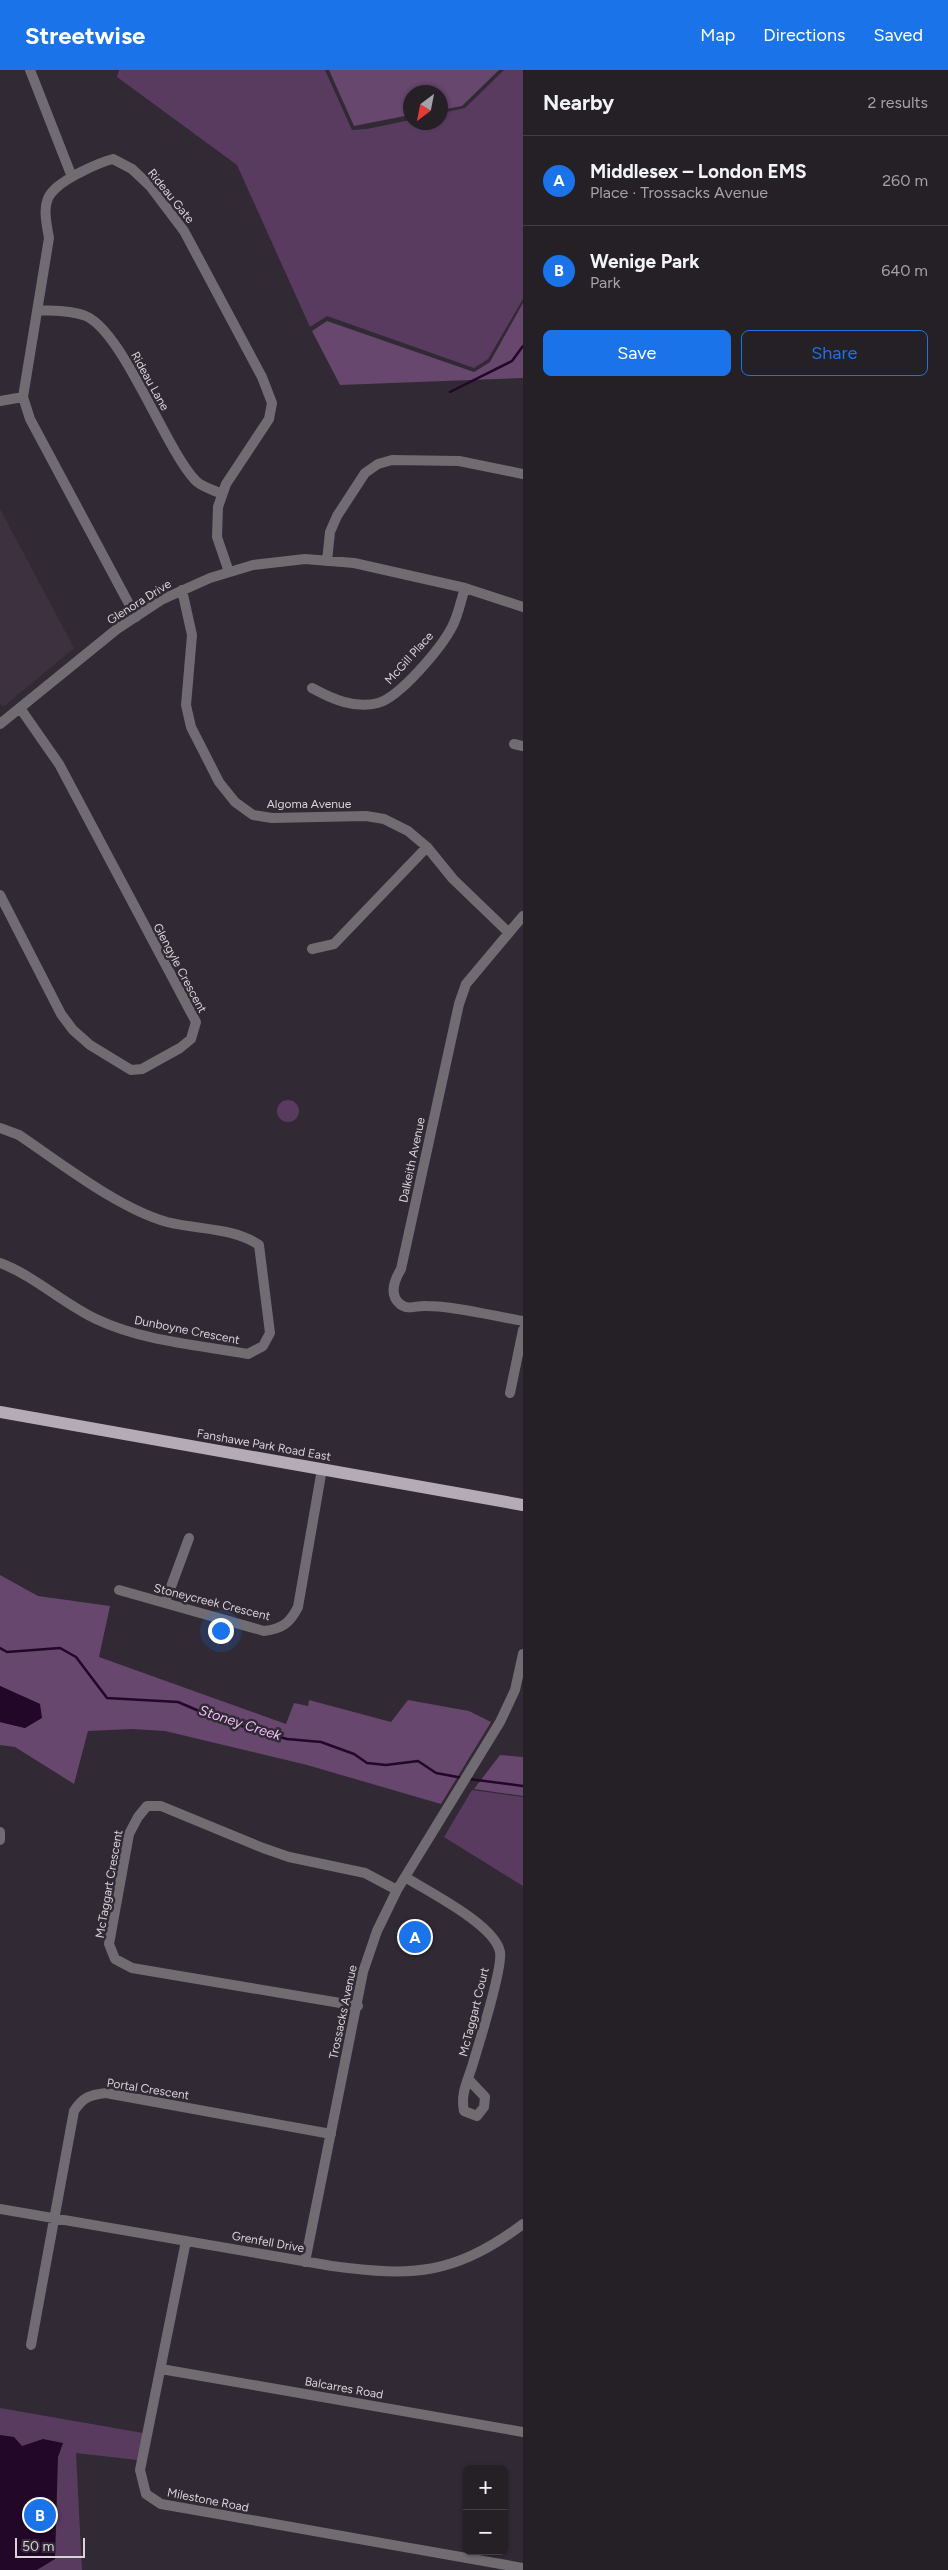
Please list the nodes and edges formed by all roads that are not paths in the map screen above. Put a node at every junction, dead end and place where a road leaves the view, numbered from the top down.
1 (30, 70) edge
2 (72, 177) junction
3 (38, 310) junction
4 (22, 397) junction
5 (0, 401) edge
6 (523, 474) edge
7 (222, 494) junction
8 (327, 561) junction
9 (229, 572) junction
10 (465, 588) junction
11 (182, 590) junction
12 (523, 607) edge
13 (136, 616) junction
14 (312, 688) dead end
15 (20, 708) junction
16 (0, 724) edge
17 (427, 847) junction
18 (0, 895) edge
19 (523, 916) edge
20 (508, 932) junction
21 (312, 949) dead end
22 (0, 1128) edge
23 (0, 1263) edge
24 (523, 1321) edge
25 (523, 1330) edge
26 (510, 1393) dead end
27 (0, 1412) edge
28 (322, 1469) junction
29 (523, 1505) edge
30 (189, 1538) dead end
31 (119, 1590) dead end
32 (165, 1603) junction
33 (523, 1654) edge
34 (0, 1832) edge
35 (0, 1840) edge
36 (405, 1877) junction
37 (397, 1890) junction
38 (358, 2006) junction
39 (469, 2080) dead end
40 (331, 2134) junction
41 (0, 2209) edge
42 (54, 2217) junction
43 (523, 2224) edge
44 (186, 2241) junction
45 (305, 2262) junction
46 (31, 2345) dead end
47 (160, 2369) junction
48 (523, 2432) edge
49 (523, 2568) edge

1 - 2 street
2 - 3 street, Rideau Gate
2 - 7 street, Rideau Gate
3 - 4 street, Rideau Gate
3 - 7 street, Rideau Lane
4 - 5 street
4 - 13 street
6 - 8 street
7 - 9 street, Rideau Gate
8 - 9 street, Glenora Drive
8 - 10 street, Glenora Drive
9 - 11 street, Glenora Drive
10 - 12 street, Glenora Drive
10 - 14 street, McGill Place
11 - 13 street, Glenora Drive
11 - 17 street, Algoma Avenue
13 - 15 street, Glenora Drive
15 - 16 street, Glenora Drive
15 - 18 street, Glengyle Crescent
17 - 20 street, Algoma Avenue
17 - 21 street
19 - 20 street, Dalkeith Avenue
20 - 24 street, Dalkeith Avenue
22 - 23 street, Dunboyne Crescent
25 - 26 street
27 - 28 main road, Fanshawe Park Road East
28 - 29 main road, Fanshawe Park Road East
28 - 32 street, Stoneycreek Crescent
30 - 32 street
31 - 32 street, Stoneycreek Crescent
33 - 36 street, Trossacks Avenue
34 - 35 street
36 - 37 street, Trossacks Avenue
36 - 39 street, McTaggart Court
37 - 38 street, Trossacks Avenue
37 - 38 street, McTaggart Crescent
38 - 40 street, Trossacks Avenue
40 - 42 street, Portal Crescent
40 - 45 street, Trossacks Avenue
41 - 42 street, Grenfell Drive
42 - 44 street, Grenfell Drive
42 - 46 street, Portal Crescent
43 - 45 street, Grenfell Drive
44 - 45 street, Grenfell Drive
44 - 47 street, Milestone Road
47 - 48 street, Balcarres Road
47 - 49 street, Milestone Road

